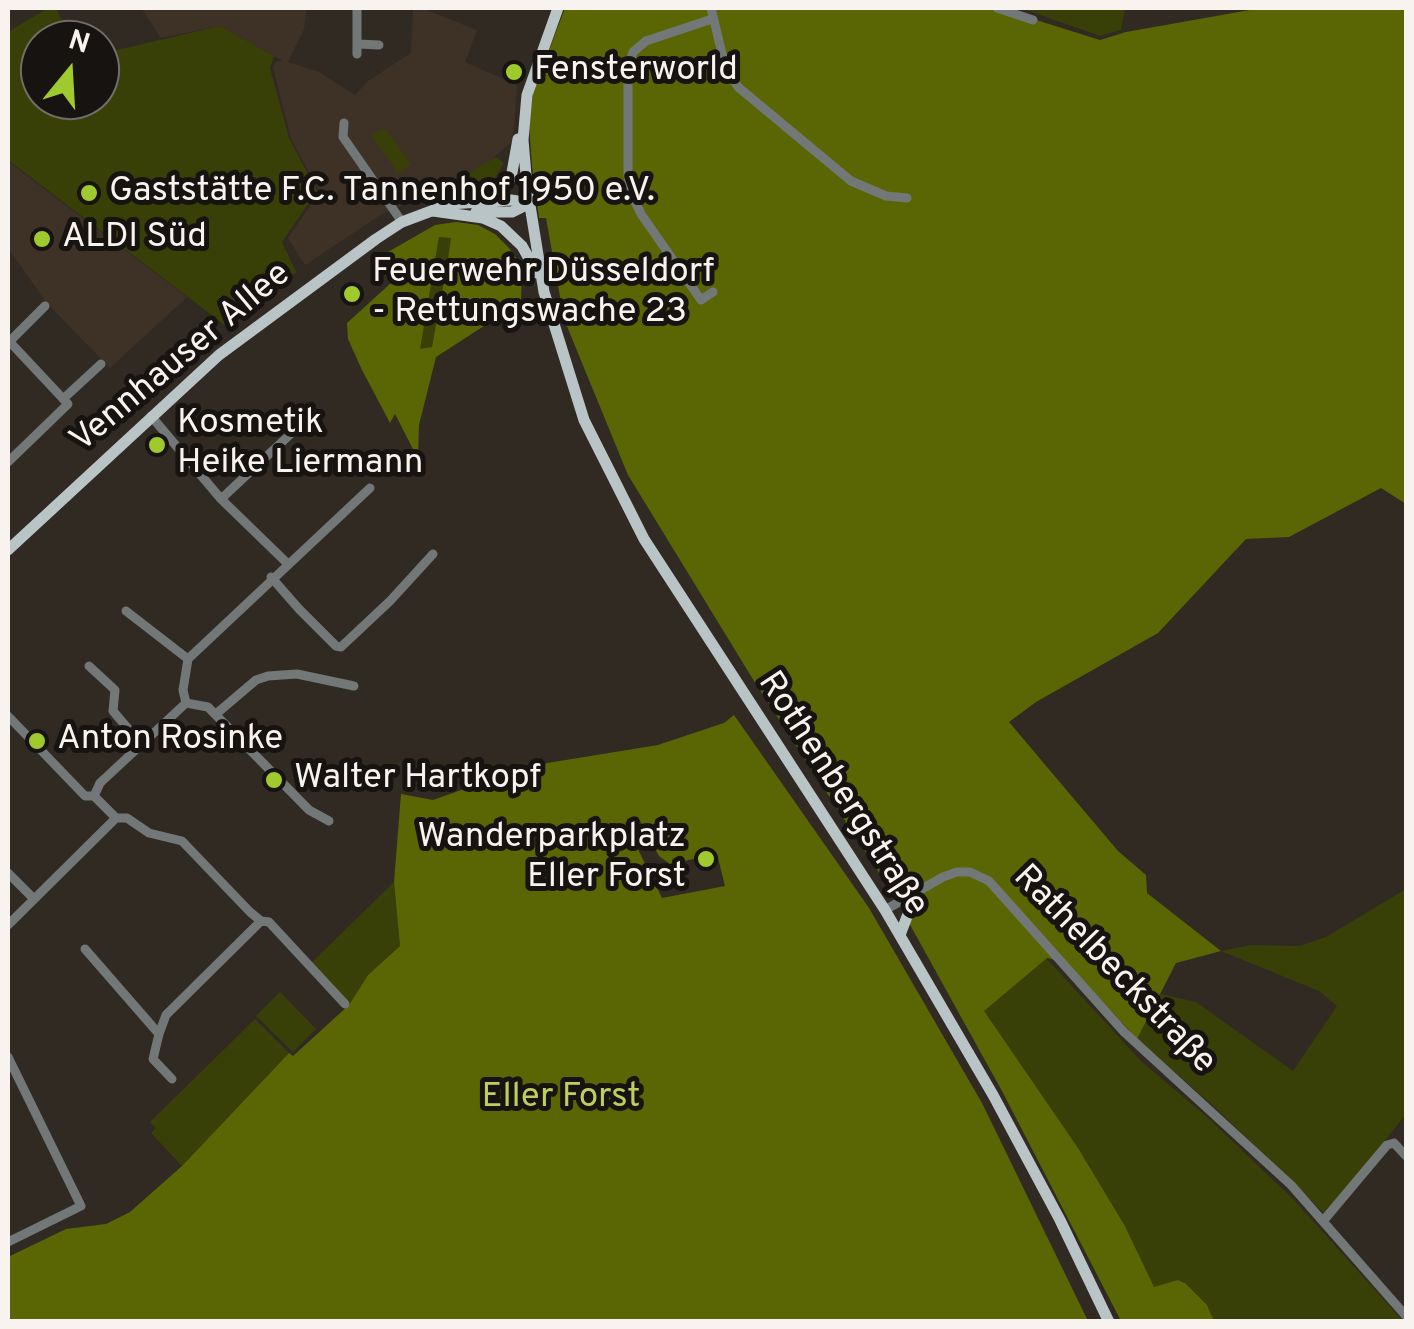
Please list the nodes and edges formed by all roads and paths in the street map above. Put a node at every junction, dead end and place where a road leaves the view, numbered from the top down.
1 (358, 8) edge
2 (558, 8) edge
3 (997, 8) edge
4 (711, 13) edge
5 (1033, 20) dead end
6 (378, 45) dead end
7 (344, 123) dead end
8 (523, 132) junction
9 (907, 198) dead end
10 (474, 202) junction
11 (530, 204) junction
12 (433, 212) junction
13 (402, 222) junction
14 (512, 235) joint
15 (667, 269) dead end
16 (691, 285) junction
17 (544, 292) junction
18 (713, 292) dead end
19 (45, 306) dead end
20 (8, 341) edge
21 (100, 364) dead end
22 (64, 399) junction
23 (151, 416) junction
24 (298, 427) dead end
25 (8, 462) edge
26 (370, 488) dead end
27 (221, 499) junction
28 (8, 550) edge
29 (433, 554) dead end
30 (287, 563) junction
31 (271, 578) junction
32 (126, 611) dead end
33 (188, 659) junction
34 (89, 666) dead end
35 (354, 686) dead end
36 (186, 703) junction
37 (216, 714) junction
38 (8, 716) edge
39 (141, 744) junction
40 (94, 796) junction
41 (116, 818) junction
42 (330, 821) dead end
43 (8, 873) edge
44 (916, 892) junction
45 (34, 899) junction
46 (885, 910) junction
47 (261, 921) junction
48 (8, 925) edge
49 (900, 935) junction
50 (84, 949) dead end
51 (345, 1004) dead end
52 (159, 1034) junction
53 (8, 1057) edge
54 (172, 1079) dead end
55 (1406, 1156) edge
56 (1324, 1220) junction
57 (8, 1242) edge
58 (1406, 1316) edge
59 (1109, 1322) edge

1 - 6 street
2 - 8 main road
3 - 5 street
4 - 9 street
4 - 16 street
7 - 13 street
8 - 10 main road
8 - 11 main road, Rothenbergstraße
10 - 11 main road, Vennhauser Allee
10 - 12 main road, Vennhauser Allee
11 - 12 main road, Vennhauser Allee
11 - 17 main road, Rothenbergstraße
12 - 13 main road, Vennhauser Allee
12 - 14 main road, Vennhauser Allee
13 - 23 main road, Vennhauser Allee
14 - 17 main road, Rothenbergstraße
15 - 16 street
16 - 18 street
17 - 46 main road, Rothenbergstraße
19 - 20 street
20 - 22 street
21 - 22 street
22 - 25 street
23 - 27 street
23 - 28 main road, Vennhauser Allee
24 - 27 street
26 - 30 street
27 - 30 street
29 - 31 street
30 - 31 street
31 - 33 street
32 - 33 street
33 - 36 street
34 - 39 street
35 - 37 street
36 - 37 street
36 - 39 street
37 - 42 street
38 - 40 street
39 - 40 street
40 - 41 street
41 - 45 street
41 - 47 street
43 - 45 street
44 - 46 street, Rathelbeckstraße
44 - 49 main road
44 - 56 street, Rathelbeckstraße
45 - 48 street
46 - 49 main road, Rothenbergstraße
47 - 51 street
47 - 52 street
49 - 59 main road, Rothenbergstraße
50 - 52 street
52 - 54 street
53 - 57 street
55 - 56 street
56 - 58 street, Rathelbeckstraße

